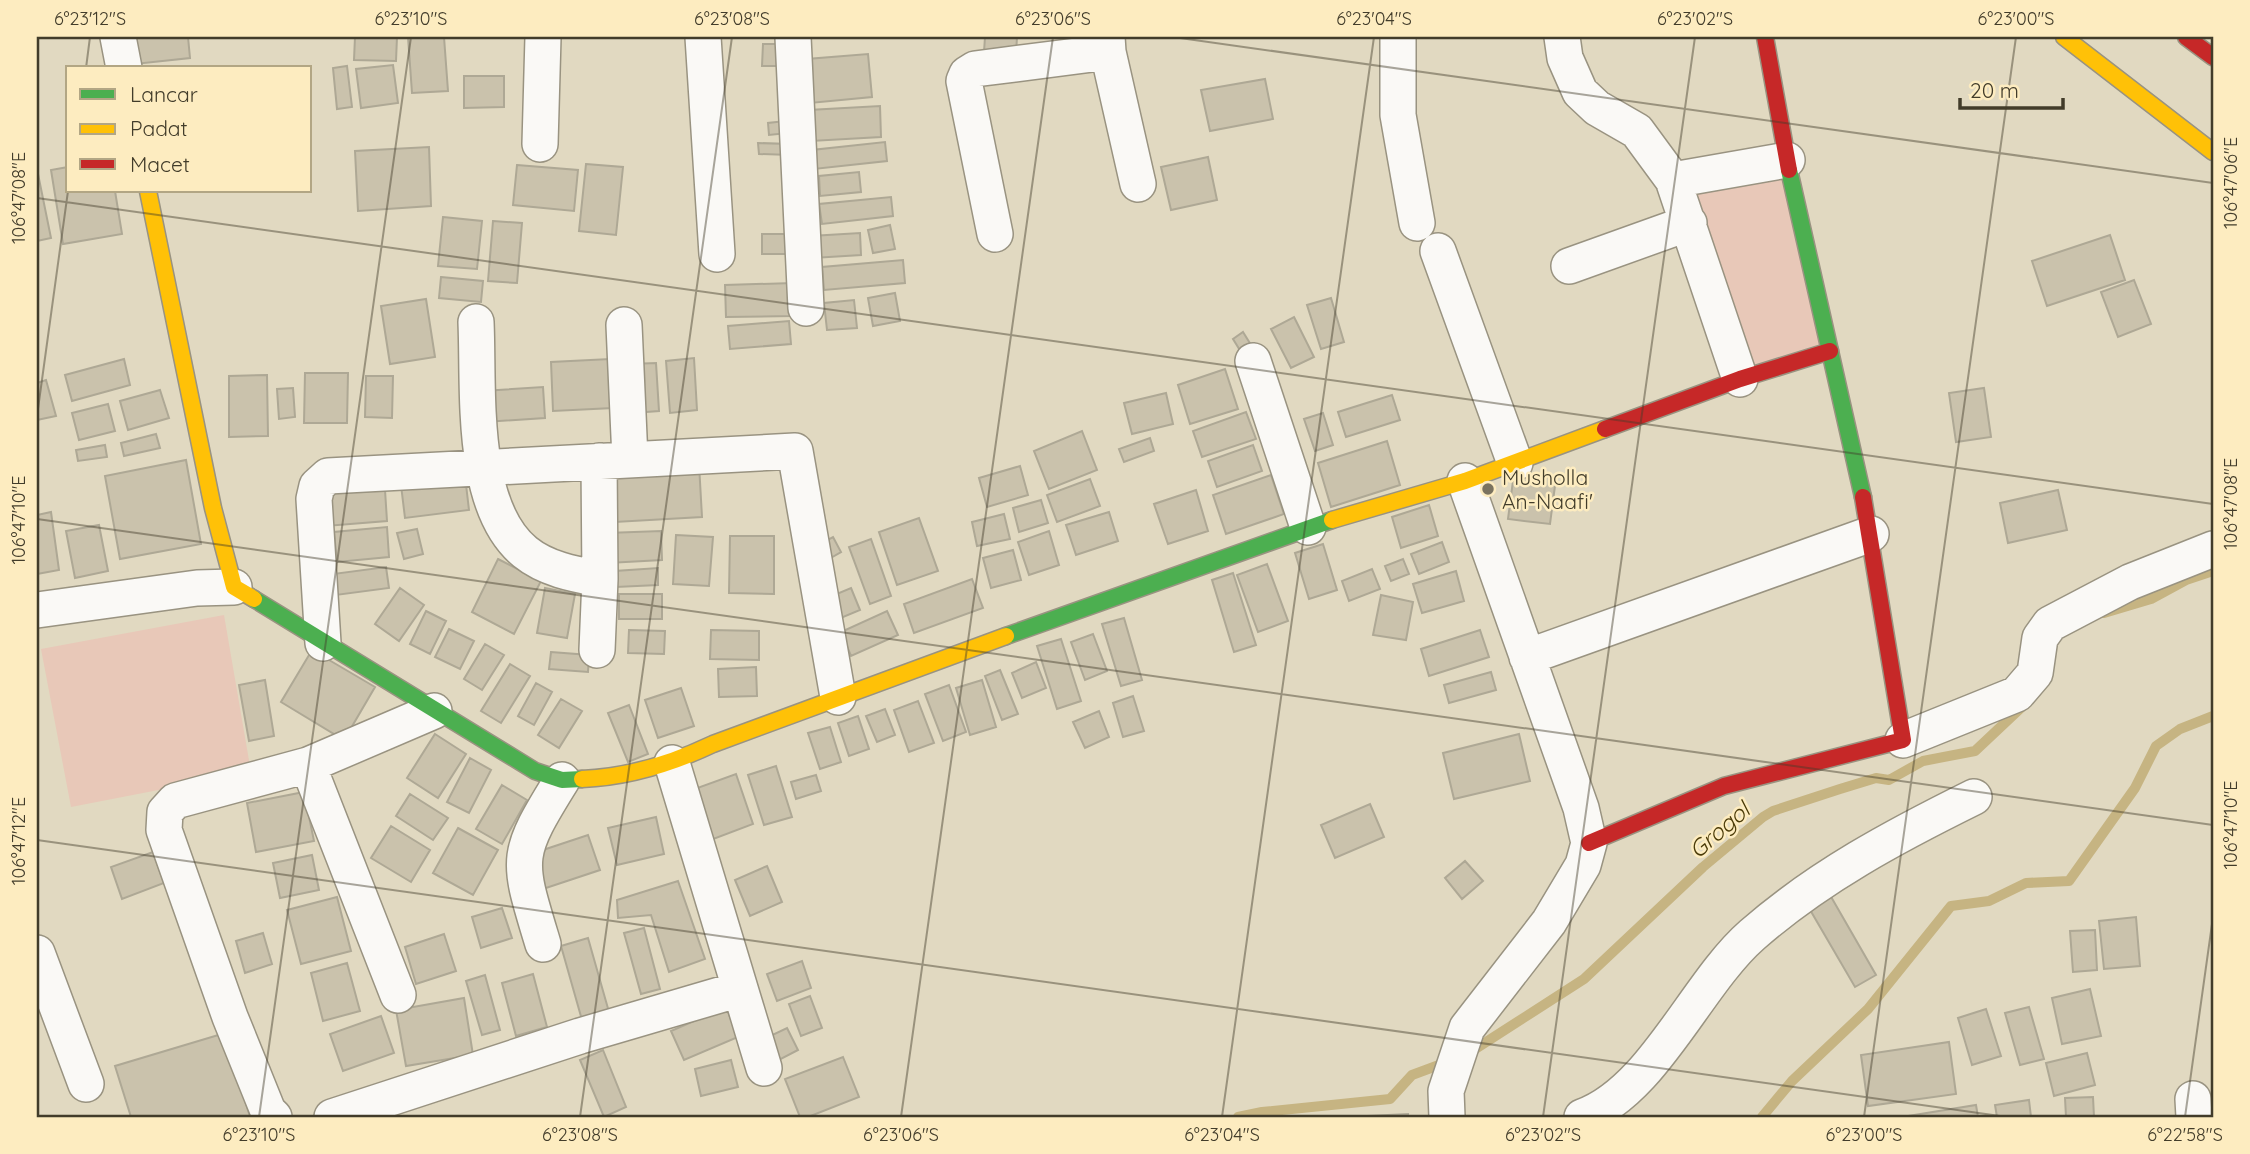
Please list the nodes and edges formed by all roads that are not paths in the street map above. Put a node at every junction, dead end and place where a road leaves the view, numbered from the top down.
1 (118, 37) edge
2 (543, 37) edge
3 (703, 37) edge
4 (793, 37) edge
5 (1398, 37) edge
6 (1562, 37) edge
7 (1765, 37) edge
8 (2064, 37) edge
9 (2186, 37) edge
10 (1108, 45) edge
11 (2213, 57) edge
12 (124, 66) edge
13 (540, 144) dead end
14 (2213, 152) edge
15 (1787, 160) junction
16 (1673, 180) junction
17 (1138, 184) dead end
18 (148, 192) edge
19 (1418, 223) dead end
20 (1689, 223) junction
21 (995, 234) dead end
22 (1438, 251) dead end
23 (717, 254) dead end
24 (1569, 266) dead end
25 (806, 308) dead end
26 (475, 323) dead end
27 (624, 325) dead end
28 (1830, 351) junction
29 (1253, 361) dead end
30 (1740, 379) junction
31 (614, 460) junction
32 (1515, 463) junction
33 (483, 466) junction
34 (1465, 481) junction
35 (1308, 527) junction
36 (1871, 534) junction
37 (2213, 549) edge
38 (600, 579) junction
39 (234, 587) junction
40 (37, 610) edge
41 (323, 643) junction
42 (597, 650) dead end
43 (1527, 657) junction
44 (838, 696) junction
45 (434, 711) junction
46 (1903, 740) junction
47 (672, 763) junction
48 (308, 765) junction
49 (562, 780) junction
50 (1973, 797) dead end
51 (1589, 843) junction
52 (543, 944) dead end
53 (37, 953) edge
54 (740, 989) junction
55 (398, 995) dead end
56 (764, 1068) dead end
57 (86, 1084) dead end
58 (1446, 1104) edge
59 (274, 1117) edge
60 (332, 1117) edge
61 (1582, 1117) edge

1 - 12 street
2 - 13 street
3 - 23 street
4 - 25 street
5 - 19 street
6 - 16 street
7 - 15 main road
8 - 14 main road
9 - 11 main road
10 - 17 street
10 - 21 street
15 - 16 street
15 - 28 main road
16 - 20 street
18 - 39 main road
20 - 24 street
20 - 30 street
22 - 32 street
26 - 33 street
27 - 31 street
28 - 30 main road
28 - 36 main road
29 - 35 street
30 - 32 main road
31 - 33 street
31 - 38 street
31 - 44 street
32 - 34 main road
33 - 38 street
33 - 41 street
34 - 35 main road
34 - 43 street
35 - 44 main road
36 - 43 street
36 - 46 main road
37 - 46 street
38 - 42 street
39 - 40 street
39 - 41 main road
41 - 45 main road
43 - 51 street
44 - 47 main road
45 - 48 street
45 - 49 main road
46 - 51 main road
47 - 49 main road
47 - 54 street
48 - 55 street
48 - 59 street
49 - 52 street
50 - 61 street
51 - 58 street
53 - 57 street
54 - 56 street
54 - 60 street

